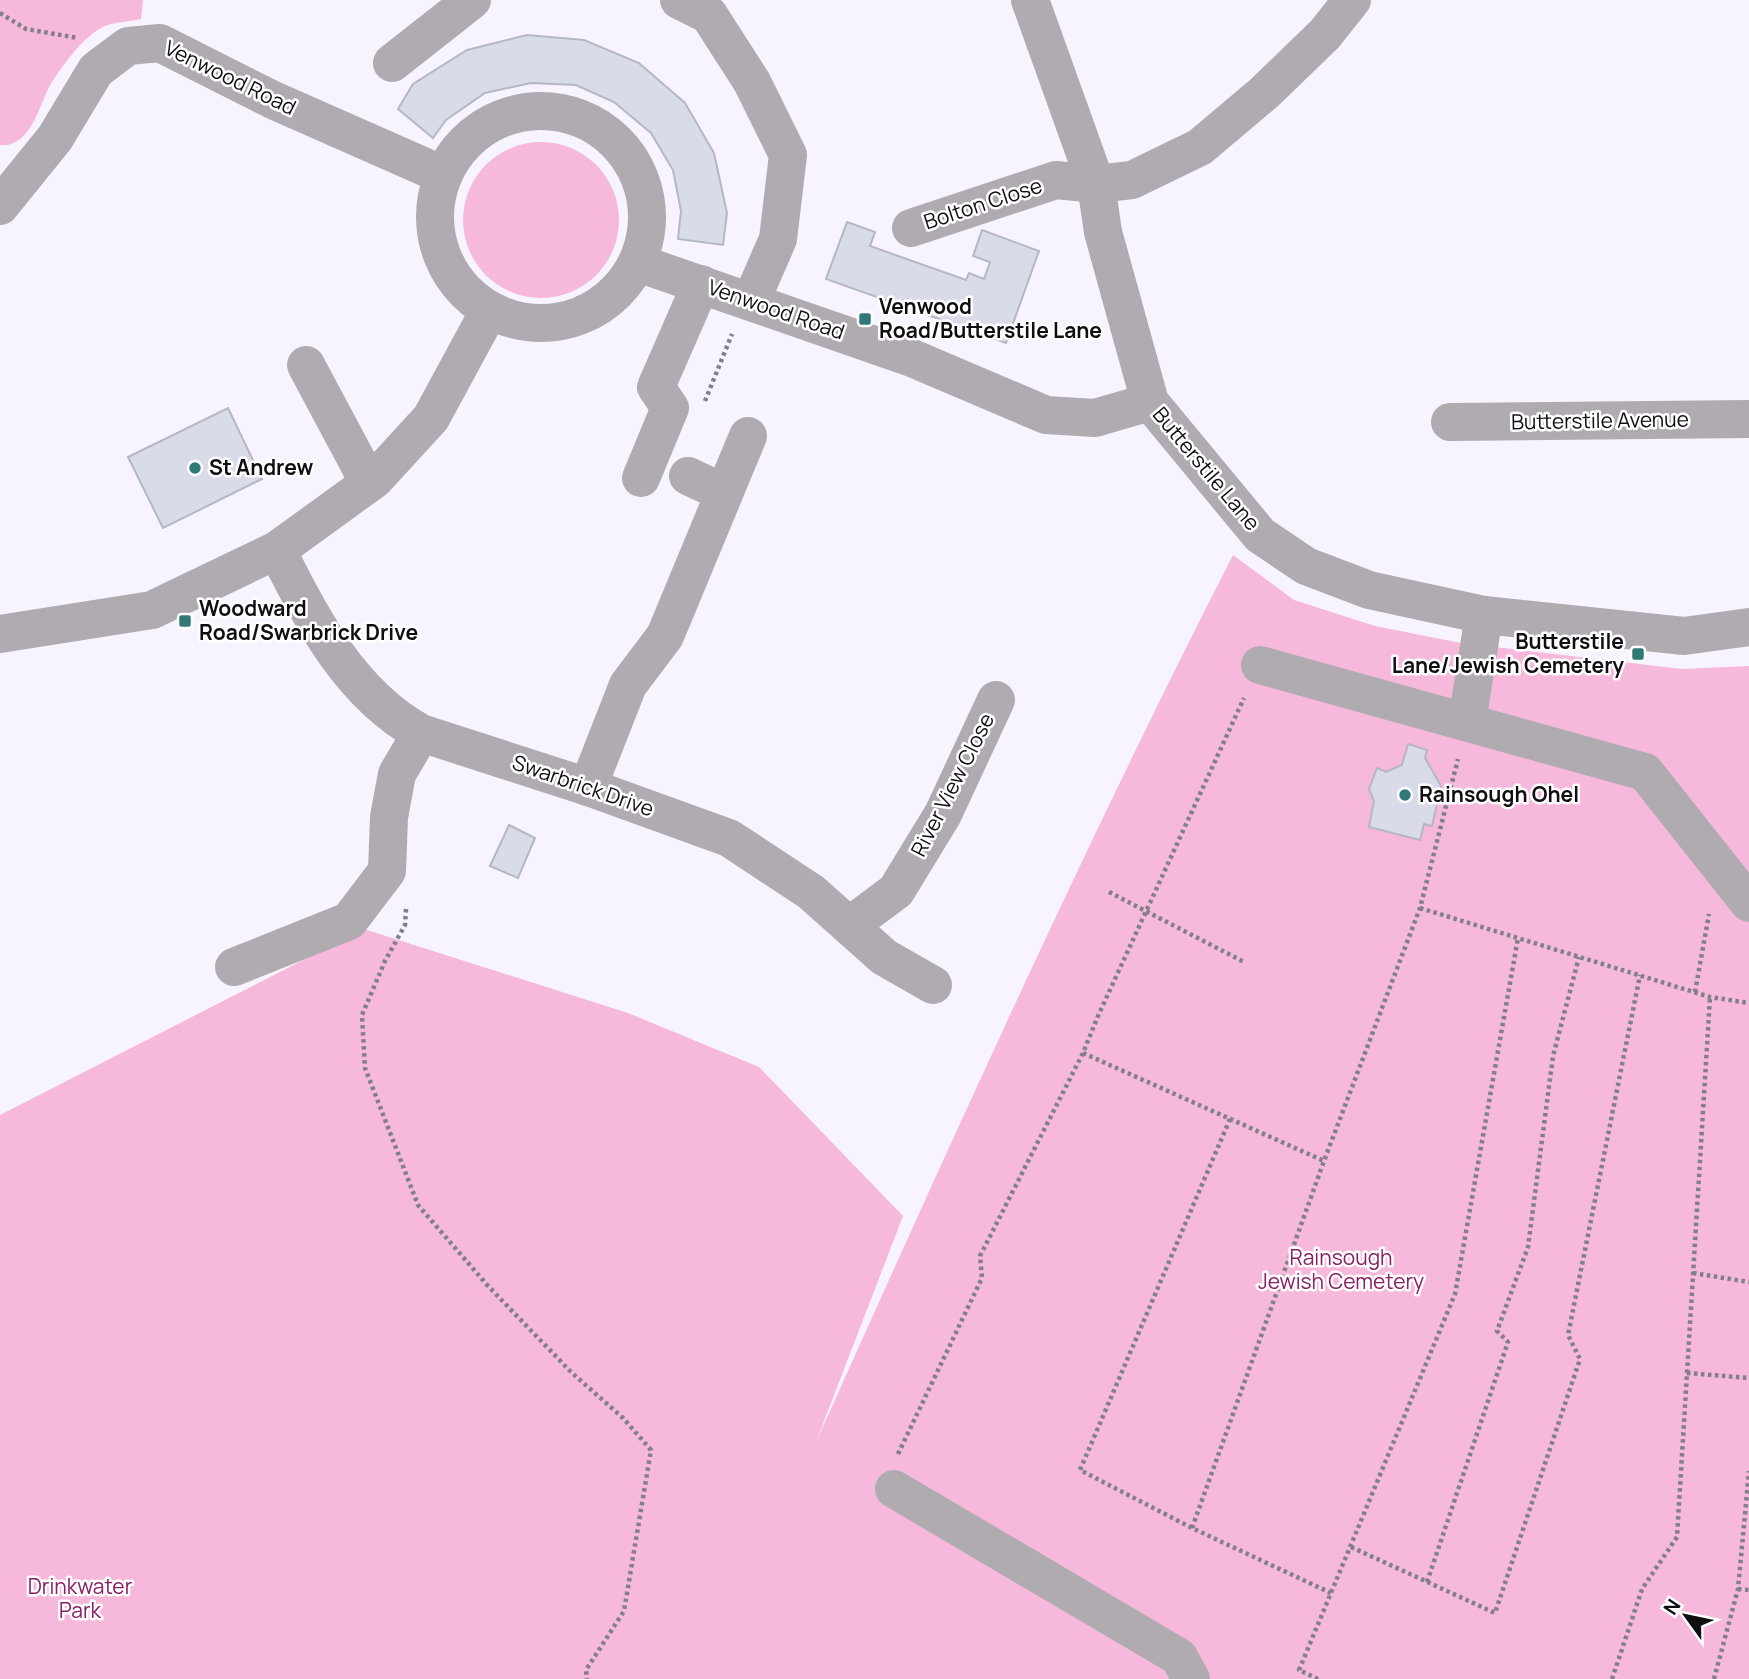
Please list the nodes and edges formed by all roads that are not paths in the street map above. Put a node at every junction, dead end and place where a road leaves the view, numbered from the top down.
1 (472, 0) edge
2 (1030, 0) edge
3 (1352, 0) edge
4 (696, 5) edge
5 (393, 63) dead end
6 (443, 174) junction
7 (1096, 184) junction
8 (0, 206) edge
9 (911, 228) dead end
10 (638, 263) junction
11 (701, 284) junction
12 (751, 301) junction
13 (489, 311) junction
14 (306, 365) dead end
15 (1150, 402) junction
16 (1749, 419) edge
17 (1450, 422) dead end
18 (748, 436) dead end
19 (688, 477) dead end
20 (640, 478) dead end
21 (369, 483) junction
22 (724, 493) junction
23 (276, 550) junction
24 (1483, 615) junction
25 (1749, 626) edge
26 (0, 634) edge
27 (1260, 665) road end
28 (996, 700) dead end
29 (1467, 722) junction
30 (421, 733) junction
31 (588, 787) junction
32 (1749, 903) edge
33 (849, 926) junction
34 (234, 967) dead end
35 (933, 985) dead end
36 (894, 1489) road end
37 (1191, 1679) edge

1 - 5 street
2 - 7 street, Butterstile Lane
3 - 7 street, Bolton Close
4 - 12 street
6 - 8 street, Venwood Road
6 - 10 street
6 - 13 street
7 - 9 street, Bolton Close
7 - 15 street, Butterstile Lane
10 - 11 street, Venwood Road
10 - 13 street
11 - 12 street, Venwood Road
11 - 20 street
12 - 15 street, Venwood Road
13 - 21 street
14 - 21 street
15 - 24 street, Butterstile Lane
16 - 17 street, Butterstile Avenue
18 - 22 street
19 - 22 street
21 - 23 street
22 - 31 street
23 - 26 street
23 - 30 street, Swarbrick Drive
24 - 25 street, Butterstile Lane
24 - 29 street
27 - 29 street
28 - 33 street, River View Close
29 - 32 street
30 - 31 street, Swarbrick Drive
30 - 34 street
31 - 33 street, Swarbrick Drive
33 - 35 street, Swarbrick Drive
36 - 37 street

